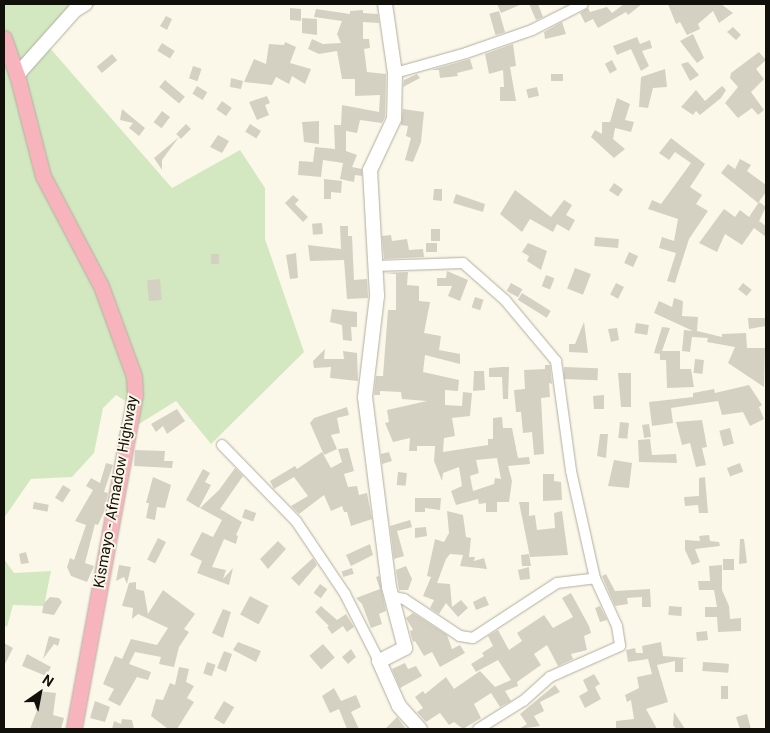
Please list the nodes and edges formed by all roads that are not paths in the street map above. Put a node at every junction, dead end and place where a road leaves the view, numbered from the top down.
1 (85, 4) edge
2 (385, 4) edge
3 (583, 4) edge
4 (4, 38) edge
5 (395, 73) junction
6 (17, 74) junction
7 (375, 266) junction
8 (222, 445) dead end
9 (595, 578) junction
10 (391, 596) junction
11 (379, 661) junction
12 (74, 729) edge
13 (420, 729) edge
14 (478, 729) edge

1 - 6 street
2 - 5 street
3 - 5 street
4 - 6 main road, Kismayo - Afmadow Highway
5 - 7 street
6 - 12 main road, Kismayo - Afmadow Highway
7 - 9 street
7 - 10 street
8 - 11 street
9 - 10 street
9 - 14 street
10 - 11 street
11 - 13 street

